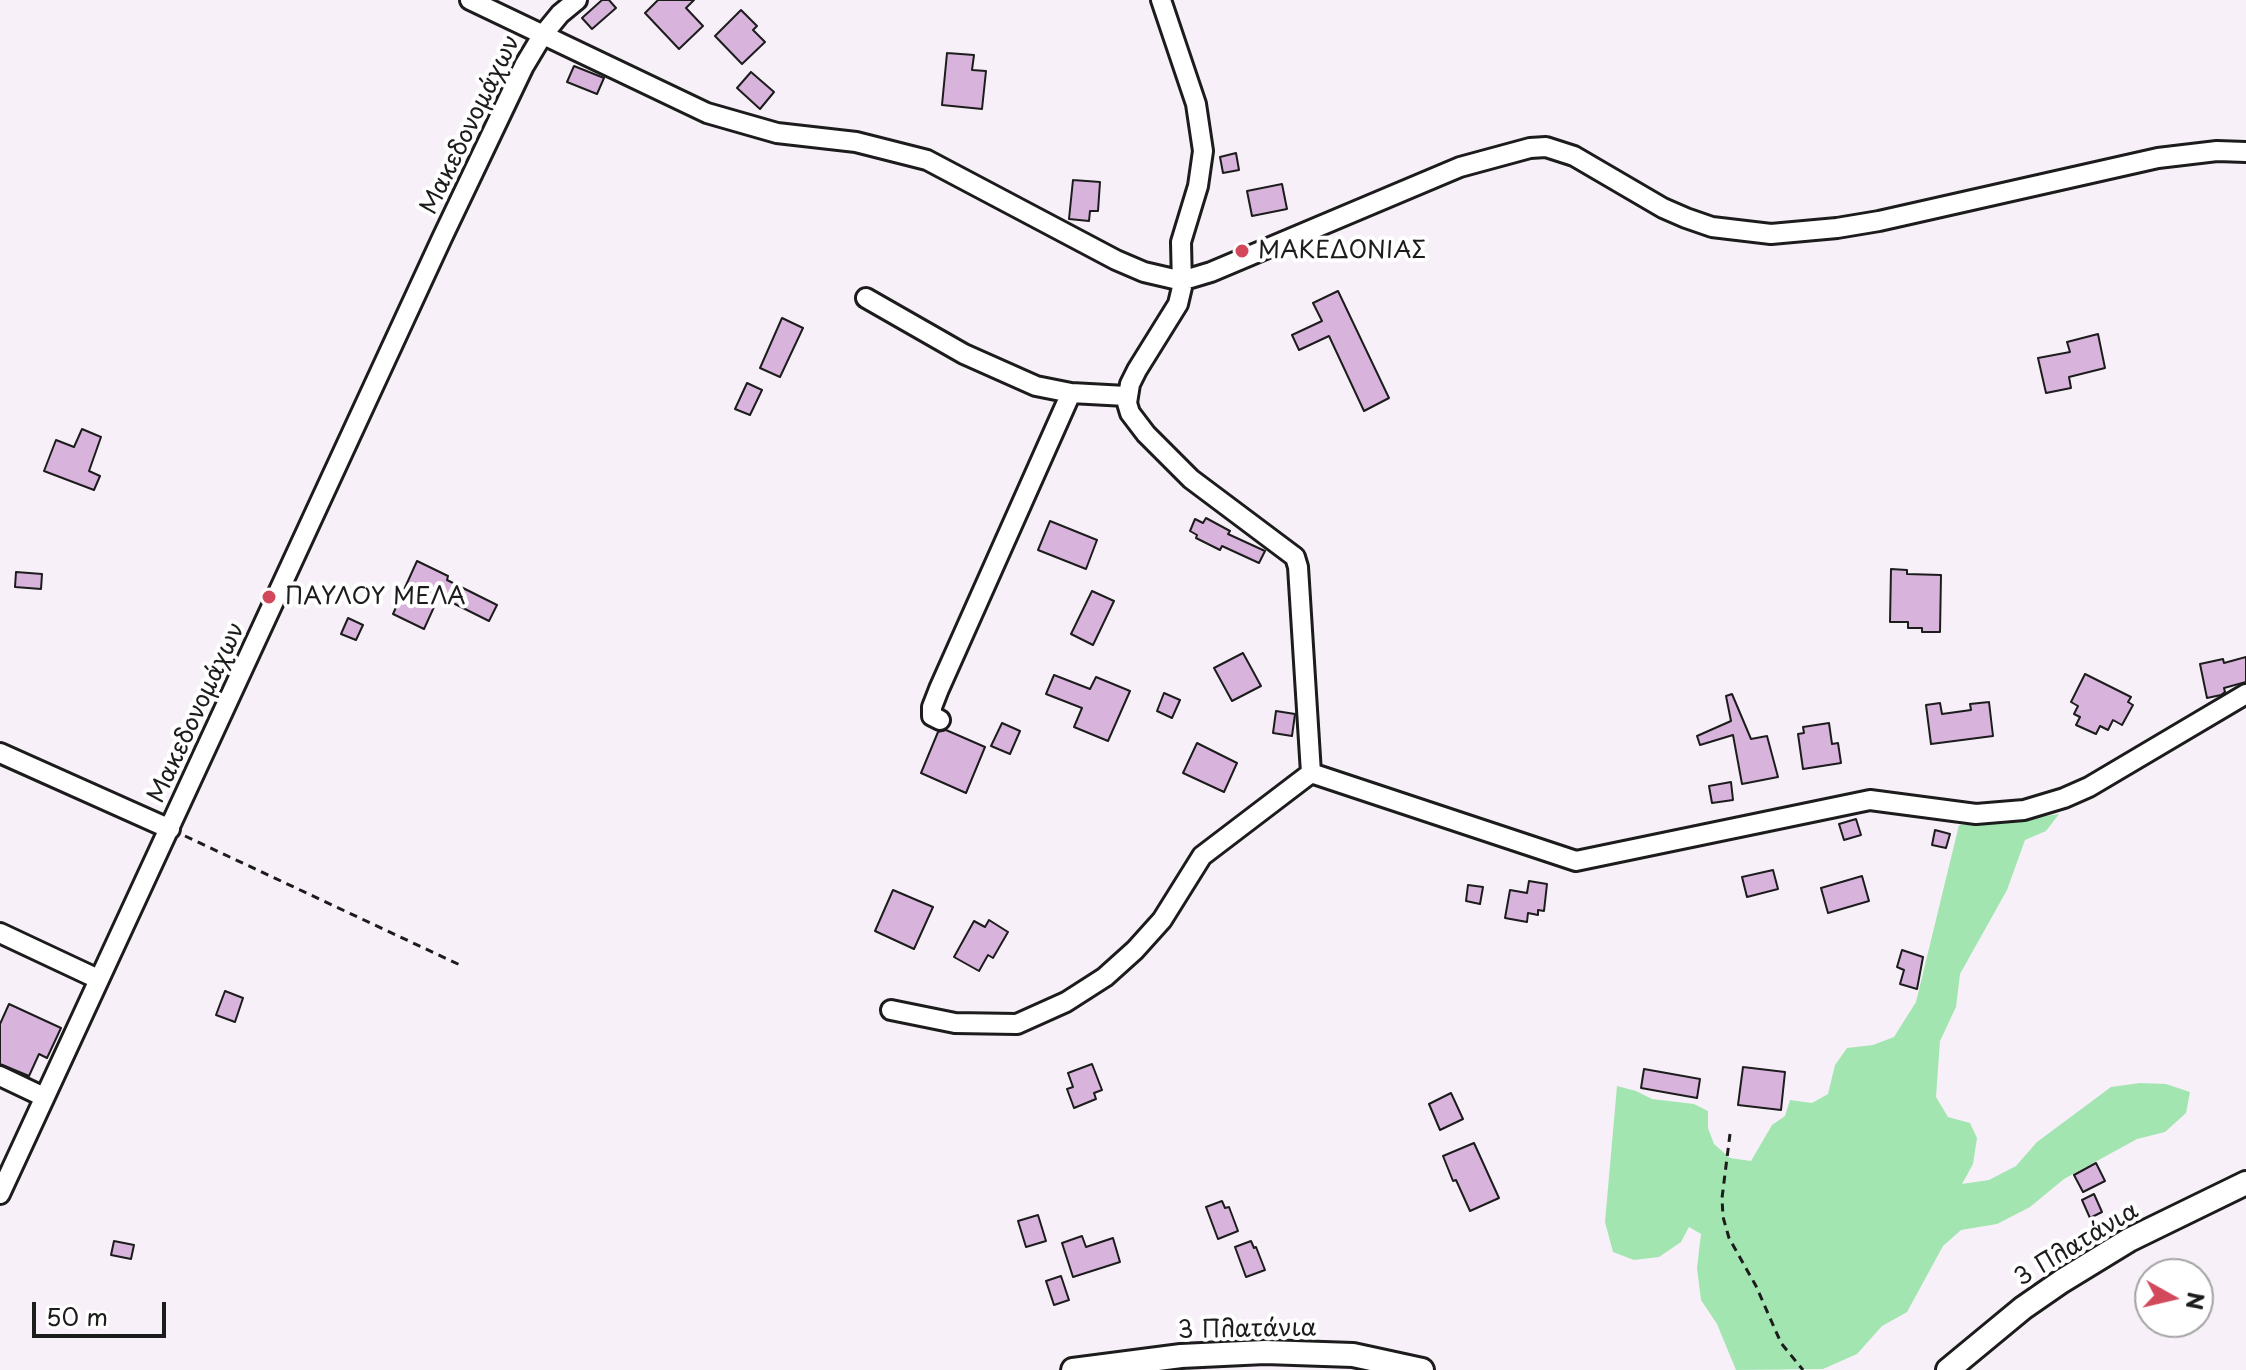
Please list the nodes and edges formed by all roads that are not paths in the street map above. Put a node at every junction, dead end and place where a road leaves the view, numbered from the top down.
1 (470, 0) edge
2 (577, 0) edge
3 (1161, 0) edge
4 (542, 36) junction
5 (2246, 152) edge
6 (1182, 279) junction
7 (866, 298) dead end
8 (1071, 393) junction
9 (1126, 396) junction
10 (2246, 694) edge
11 (940, 720) dead end
12 (0, 753) edge
13 (1311, 773) junction
14 (170, 829) junction
15 (0, 933) edge
16 (98, 979) junction
17 (891, 1010) dead end
18 (0, 1076) edge
19 (44, 1097) junction
20 (2246, 1183) edge
21 (0, 1194) edge
22 (1073, 1370) edge
23 (1422, 1370) edge
24 (1948, 1370) edge

1 - 4 street
2 - 4 street, Μακεδονομάχων
3 - 6 street
4 - 6 street
4 - 14 street, Μακεδονομάχων
5 - 6 street
6 - 9 street
7 - 8 street
8 - 9 street
8 - 11 street
9 - 13 street
10 - 13 street
12 - 14 street
13 - 17 street
14 - 16 street, Μακεδονομάχων
15 - 16 street
16 - 19 street, Μακεδονομάχων
18 - 19 street
19 - 21 street, Μακεδονομάχων
20 - 24 street, 3 Πλατάνια
22 - 23 street, 3 Πλατάνια

